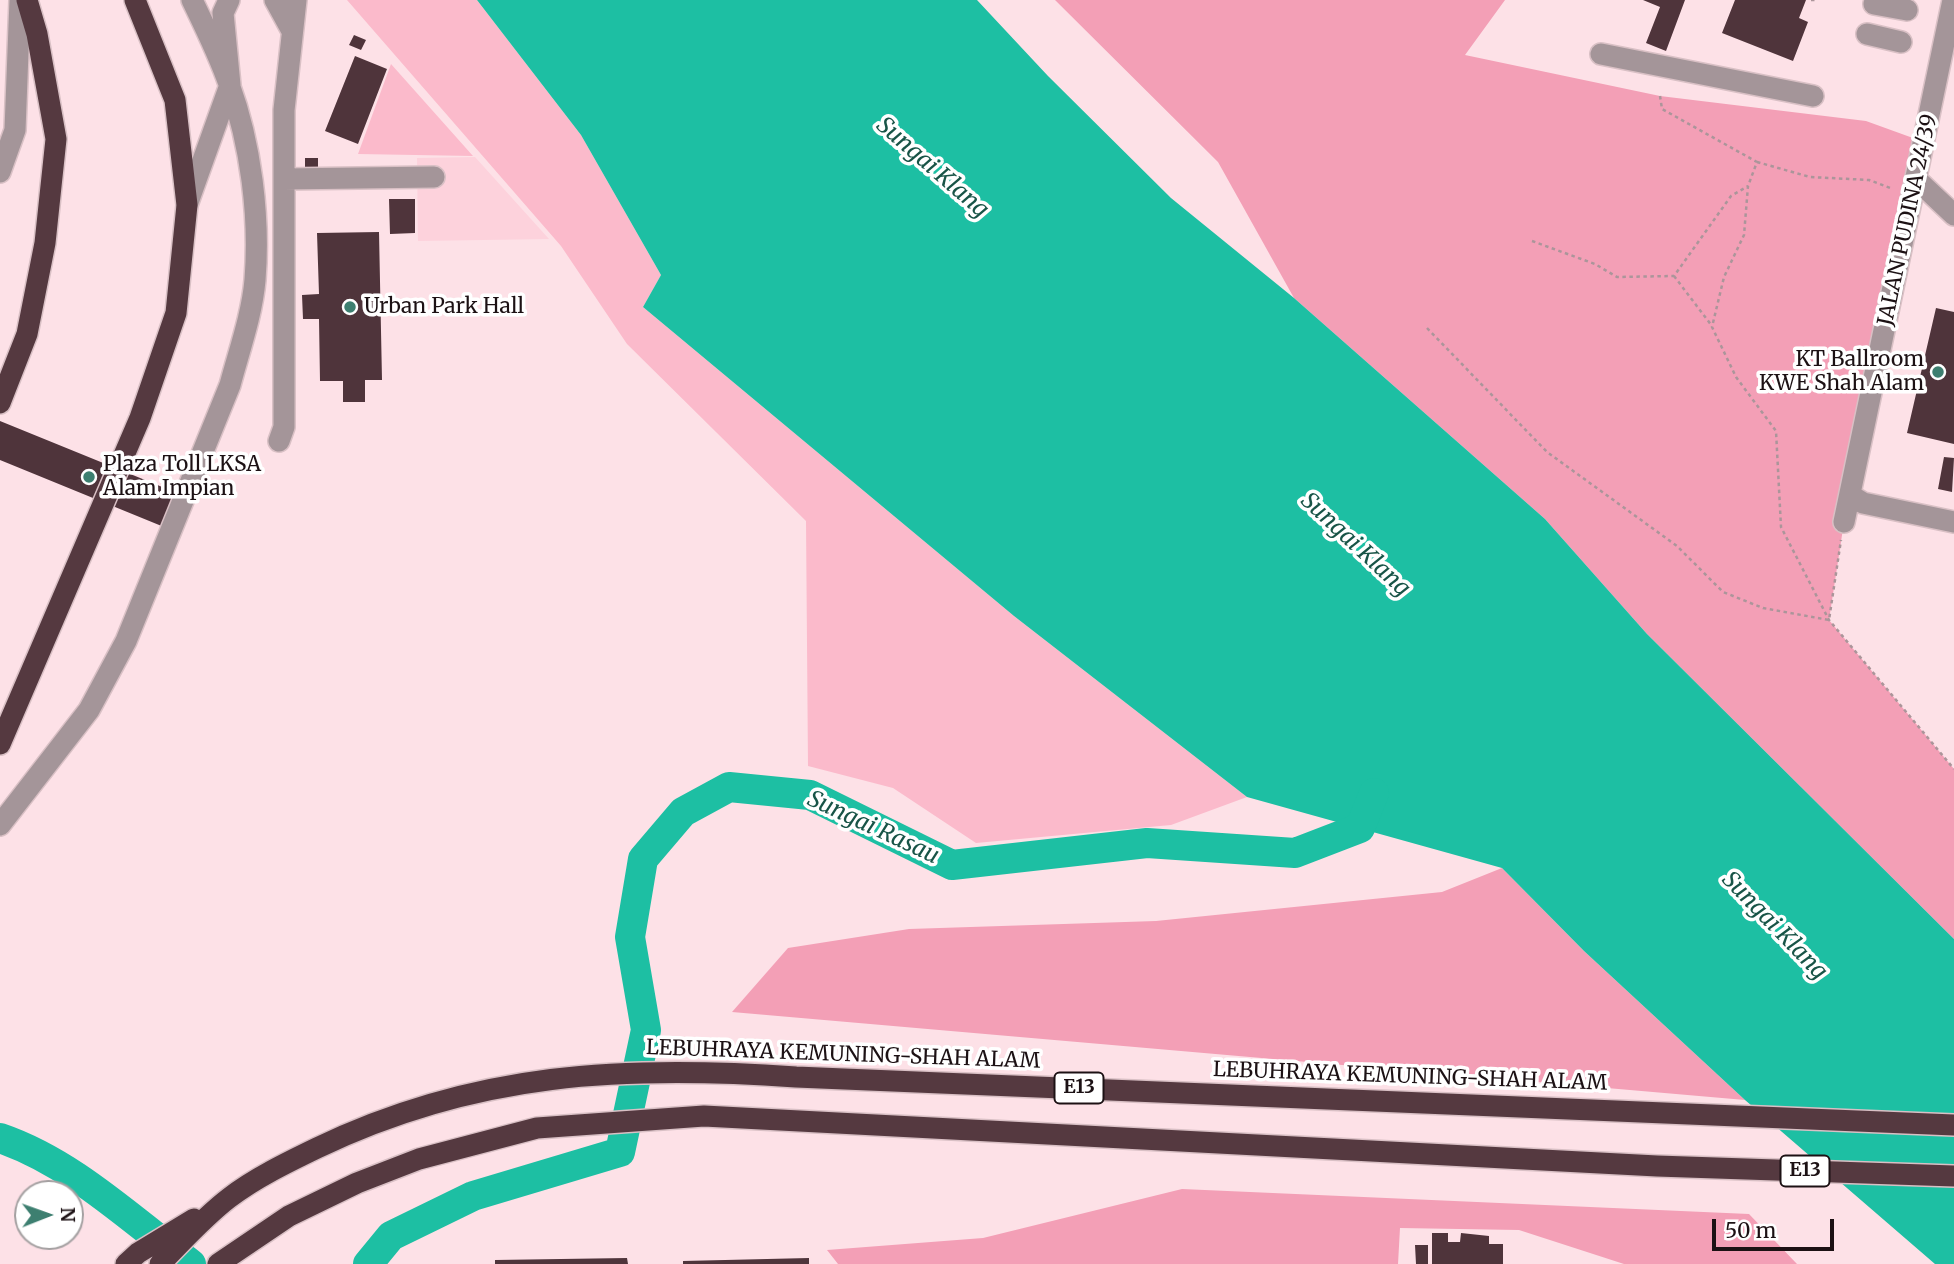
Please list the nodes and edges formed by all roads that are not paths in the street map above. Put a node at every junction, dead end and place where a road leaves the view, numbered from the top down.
1 (20, 0) edge
2 (27, 0) edge
3 (135, 0) edge
4 (192, 0) edge
5 (229, 0) edge
6 (275, 0) edge
7 (296, 0) edge
8 (1953, 0) edge
9 (1874, 4) dead end
10 (1907, 10) dead end
11 (292, 31) junction
12 (1867, 34) dead end
13 (1901, 42) dead end
14 (1601, 54) dead end
15 (230, 85) junction
16 (1813, 96) dead end
17 (0, 172) edge
18 (434, 177) dead end
19 (284, 179) junction
20 (1915, 188) junction
21 (187, 205) junction
22 (1954, 215) edge
23 (0, 403) edge
24 (279, 441) dead end
25 (1850, 495) junction
26 (1844, 522) road end
27 (1954, 522) edge
28 (0, 744) edge
29 (0, 825) edge
30 (1954, 1125) edge
31 (1954, 1176) edge
32 (229, 1198) junction
33 (126, 1264) edge
34 (160, 1264) edge
35 (218, 1264) edge

1 - 17 street
2 - 23 highway
3 - 21 highway
4 - 15 street
5 - 15 street
6 - 11 street
7 - 11 street
8 - 20 street, JALAN PUDINA 24/39
9 - 10 street
11 - 19 street
12 - 13 street
14 - 16 street
15 - 21 street
15 - 29 street
18 - 19 street
19 - 24 street
20 - 22 street
20 - 25 street, JALAN PUDINA 24/39
21 - 28 highway
25 - 26 street, JALAN PUDINA 24/39
25 - 27 street
30 - 32 highway, LEBUHRAYA KEMUNING-SHAH ALAM / E13
31 - 35 highway, E13
32 - 33 highway
32 - 34 highway, LEBUHRAYA KEMUNING-SHAH ALAM / E13

